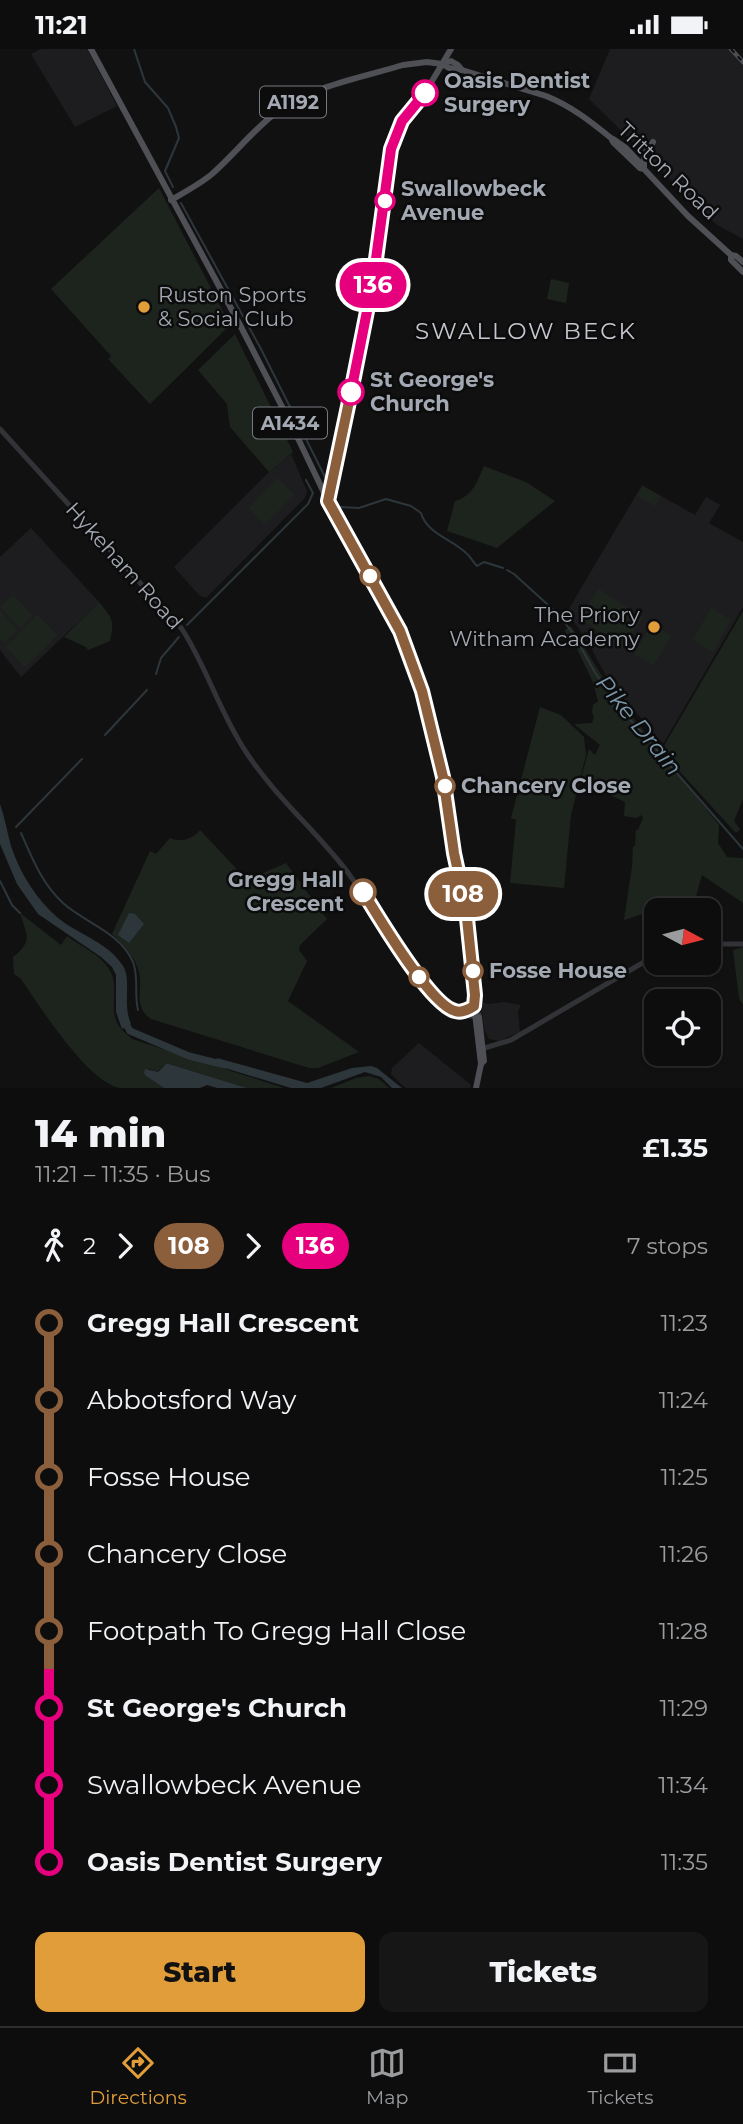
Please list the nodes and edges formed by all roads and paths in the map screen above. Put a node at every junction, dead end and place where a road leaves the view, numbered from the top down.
1 (91, 49) edge
2 (451, 49) edge
3 (442, 64) junction
4 (653, 142) dead end
5 (644, 169) junction
6 (171, 200) junction
7 (731, 255) junction
8 (743, 262) edge
9 (743, 272) edge
10 (0, 429) edge
11 (333, 479) junction
12 (317, 480) junction
13 (328, 501) junction
14 (721, 944) edge
15 (743, 944) edge
16 (644, 962) edge
17 (462, 1012) junction
18 (476, 1014) junction
19 (480, 1046) junction
20 (476, 1088) edge

1 - 6 main road, A1434
2 - 3 main road
3 - 5 main road, Tritton Road / A1192
3 - 6 main road, Tritton Road / A1192
3 - 11 main road
4 - 5 main road
5 - 7 main road, Tritton Road
6 - 12 main road, A1434
7 - 8 main road, Tritton Road
7 - 9 main road, Tritton Road
10 - 17 street, Hykeham Road
11 - 12 main road
11 - 13 main road
12 - 13 main road, A1434
13 - 18 main road, A1434
14 - 15 street
16 - 19 street
17 - 18 main road
17 - 18 street, Hykeham Road
18 - 19 main road, A1434
19 - 20 main road

